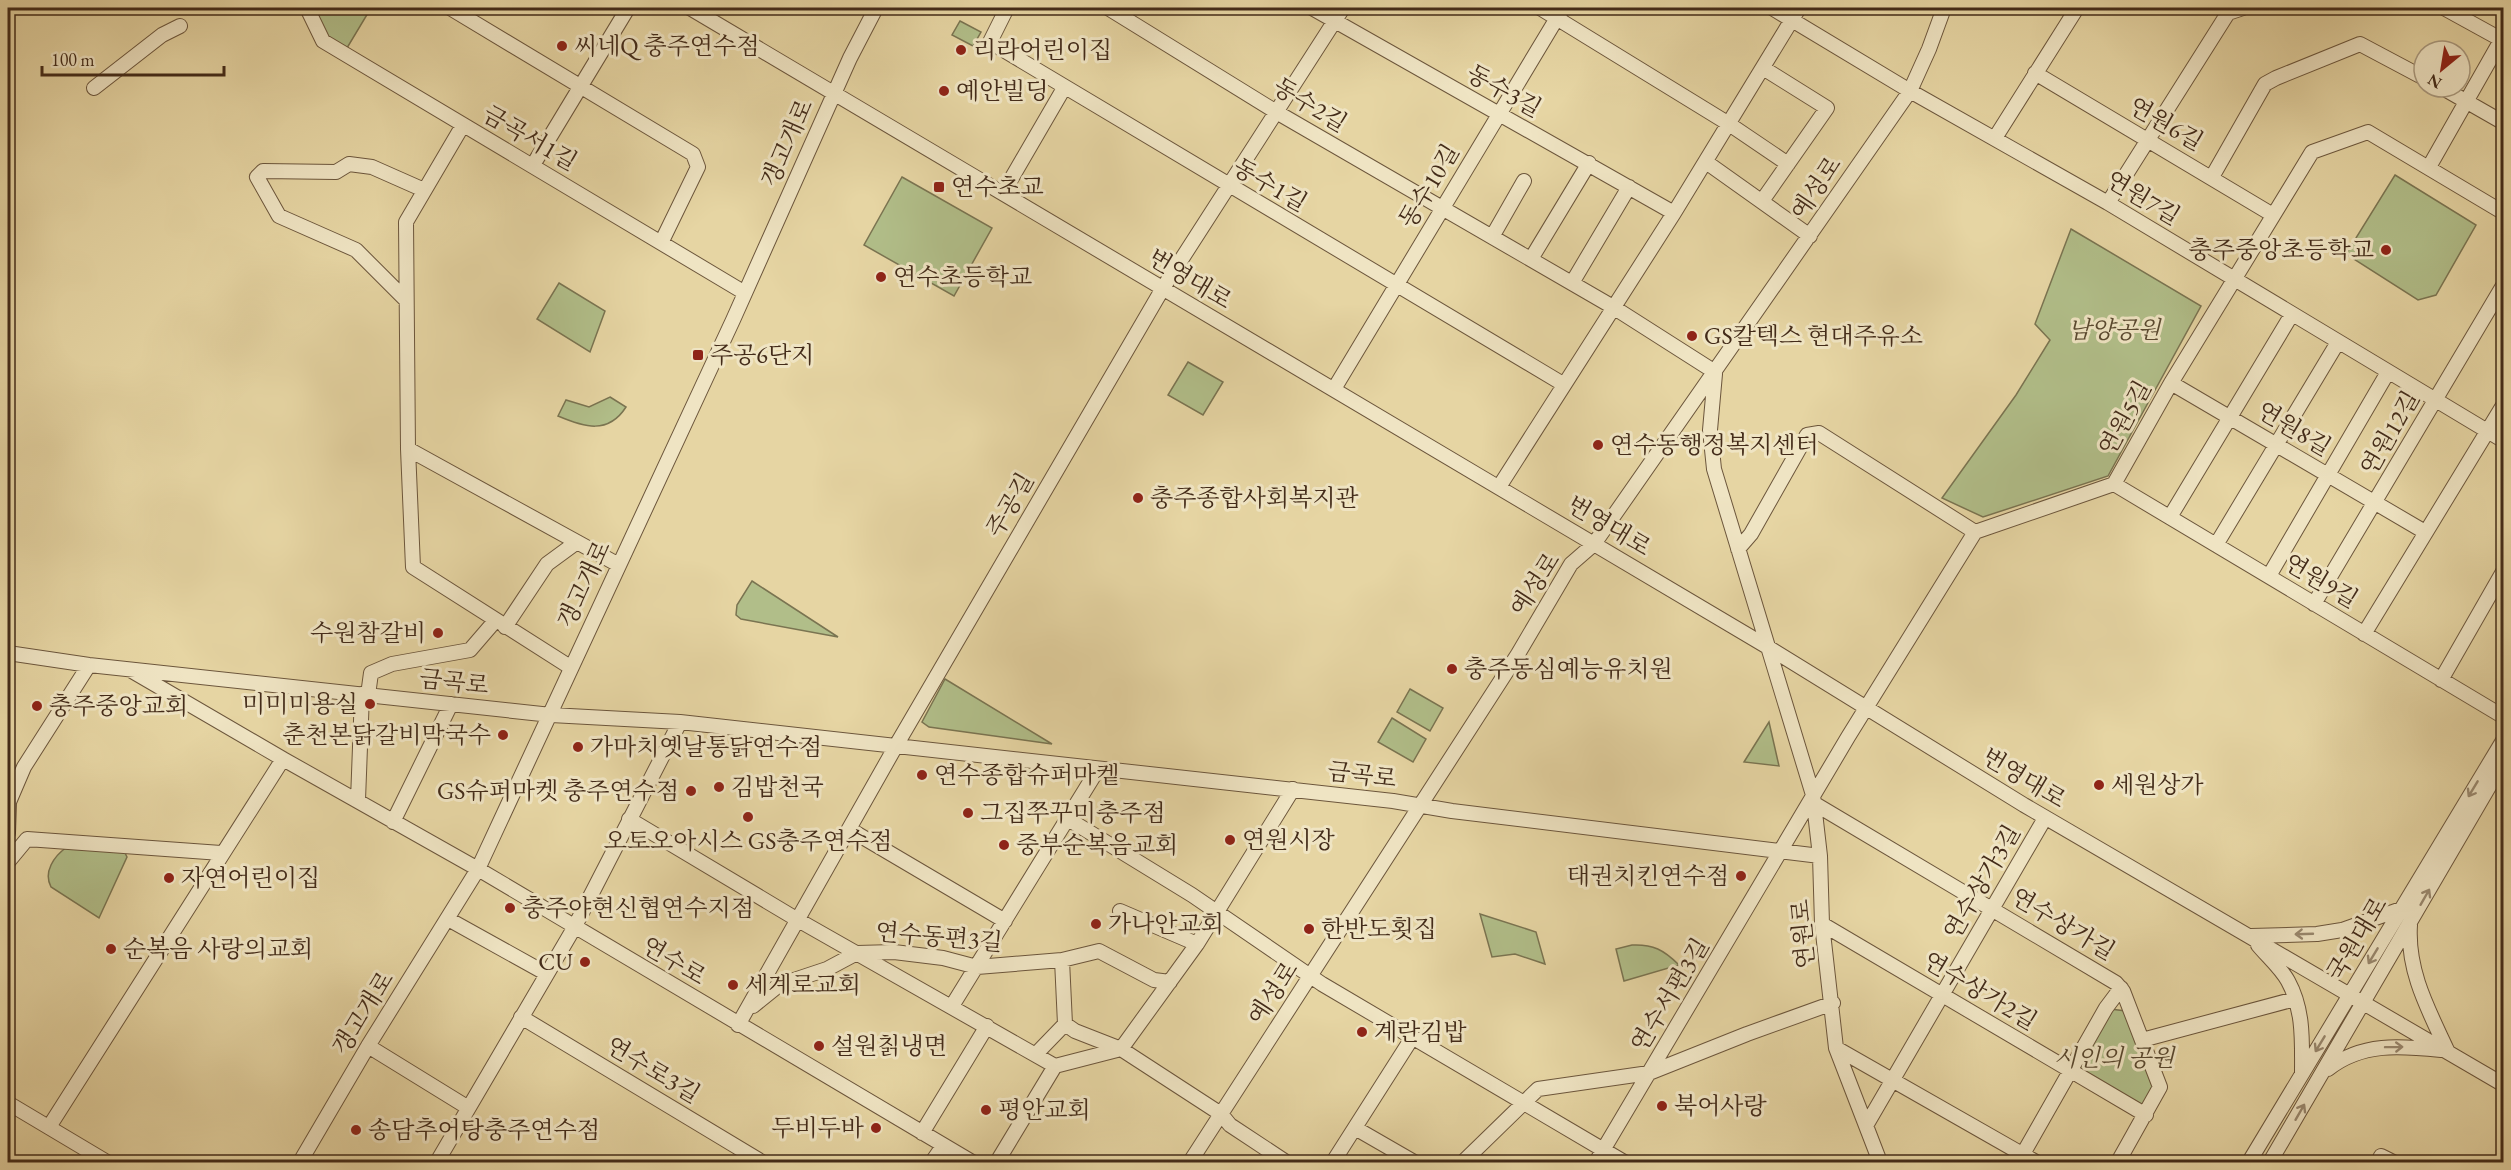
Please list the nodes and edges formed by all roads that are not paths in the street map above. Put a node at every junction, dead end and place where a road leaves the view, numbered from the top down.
1 (307, 8) edge
2 (450, 8) edge
3 (628, 8) edge
4 (690, 8) edge
5 (876, 8) edge
6 (1007, 8) edge
7 (1108, 8) edge
8 (1312, 8) edge
9 (1343, 8) edge
10 (1540, 8) edge
11 (1772, 8) edge
12 (1944, 8) edge
13 (2077, 8) edge
14 (2243, 8) edge
15 (2444, 8) edge
16 (2223, 10) edge
17 (1123, 11) edge
18 (1560, 13) edge
19 (1795, 14) edge
20 (1336, 20) junction
21 (180, 26) dead end
22 (2503, 38) edge
23 (1763, 68) junction
24 (2412, 72) edge
25 (2035, 74) junction
26 (580, 87) junction
27 (94, 88) dead end
28 (1064, 88) junction
29 (1910, 91) junction
30 (834, 93) junction
31 (2467, 100) junction
32 (1278, 113) junction
33 (1498, 115) junction
34 (2504, 123) edge
35 (1729, 124) junction
36 (463, 125) junction
37 (1995, 138) junction
38 (2148, 140) junction
39 (1706, 162) junction
40 (1589, 163) junction
41 (1788, 164) junction
42 (533, 165) junction
43 (2430, 167) junction
44 (2212, 177) junction
45 (1524, 181) dead end
46 (1229, 187) junction
47 (1629, 187) junction
48 (424, 190) junction
49 (1003, 193) junction
50 (1762, 201) junction
51 (2108, 203) junction
52 (1441, 208) junction
53 (1674, 213) junction
54 (2504, 213) edge
55 (2273, 215) junction
56 (1810, 236) junction
57 (1492, 237) junction
58 (662, 242) junction
59 (1531, 259) junction
60 (2234, 280) junction
61 (1396, 283) junction
62 (1572, 283) junction
63 (2504, 284) edge
64 (1163, 288) junction
65 (745, 293) junction
66 (406, 300) junction
67 (1613, 307) junction
68 (2292, 314) junction
69 (2338, 342) junction
70 (1715, 372) junction
71 (2388, 372) junction
72 (2170, 383) junction
73 (1563, 384) junction
74 (1334, 389) junction
75 (2435, 401) junction
76 (2504, 404) edge
77 (2229, 418) junction
78 (2487, 431) junction
79 (2504, 441) edge
80 (2276, 445) junction
81 (408, 449) junction
82 (2327, 475) junction
83 (2114, 484) junction
84 (1499, 487) junction
85 (2375, 504) junction
86 (2170, 517) junction
87 (1975, 532) junction
88 (2425, 532) junction
89 (577, 542) junction
90 (1594, 544) junction
91 (2216, 545) junction
92 (1738, 549) junction
93 (618, 564) junction
94 (2504, 570) edge
95 (2269, 576) junction
96 (2314, 604) junction
97 (500, 624) junction
98 (2364, 634) junction
99 (1766, 646) junction
100 (8, 653) edge
101 (89, 665) junction
102 (570, 667) junction
103 (127, 669) junction
104 (2440, 680) junction
105 (365, 695) junction
106 (451, 704) junction
107 (1867, 709) junction
108 (551, 715) junction
109 (2504, 717) edge
110 (680, 722) junction
111 (2504, 739) edge
112 (897, 744) junction
113 (283, 759) junction
114 (2504, 761) edge
115 (1098, 769) junction
116 (1293, 789) junction
117 (358, 800) junction
118 (1814, 800) junction
119 (1421, 805) junction
120 (2045, 818) junction
121 (629, 819) junction
122 (1068, 819) junction
123 (393, 822) junction
124 (849, 829) junction
125 (8, 833) edge
126 (1783, 851) junction
127 (221, 854) junction
128 (1820, 856) junction
129 (8, 862) edge
130 (478, 869) junction
131 (1993, 908) junction
132 (2401, 909) junction
133 (1120, 911) dead end
134 (1217, 912) junction
135 (448, 919) junction
136 (798, 920) junction
137 (1005, 921) junction
138 (2410, 922) junction
139 (1822, 924) junction
140 (574, 928) junction
141 (2251, 936) junction
142 (1197, 944) junction
143 (857, 953) junction
144 (1062, 960) junction
145 (976, 967) junction
146 (546, 974) junction
147 (1311, 977) junction
148 (1170, 982) junction
149 (2121, 988) junction
150 (2350, 994) junction
151 (1942, 995) junction
152 (2295, 999) junction
153 (2364, 1002) junction
154 (1833, 1004) junction
155 (952, 1006) junction
156 (746, 1011) junction
157 (521, 1017) junction
158 (1065, 1024) junction
159 (738, 1025) junction
160 (987, 1026) junction
161 (1412, 1038) junction
162 (2142, 1040) junction
163 (368, 1046) junction
164 (1836, 1048) junction
165 (1121, 1049) junction
166 (2447, 1050) junction
167 (1036, 1054) junction
168 (1056, 1066) junction
169 (2070, 1071) junction
170 (1649, 1073) junction
171 (2302, 1074) junction
172 (2322, 1074) junction
173 (1893, 1081) junction
174 (2504, 1085) edge
175 (8, 1103) edge
176 (1521, 1103) junction
177 (467, 1107) junction
178 (1221, 1114) junction
179 (2146, 1115) junction
180 (1867, 1124) junction
181 (49, 1127) junction
182 (1356, 1128) junction
183 (922, 1133) junction
184 (943, 1146) junction
185 (1600, 1156) edge
186 (2020, 1159) edge
187 (106, 1162) edge
188 (300, 1162) edge
189 (437, 1162) edge
190 (762, 1162) edge
191 (932, 1162) edge
192 (972, 1162) edge
193 (997, 1162) edge
194 (1190, 1162) edge
195 (1286, 1162) edge
196 (1333, 1162) edge
197 (1414, 1162) edge
198 (1463, 1162) edge
199 (1624, 1162) edge
200 (1880, 1162) edge
201 (2036, 1162) edge
202 (2118, 1162) edge
203 (2249, 1162) edge
204 (2270, 1162) edge
205 (2378, 1162) edge
206 (2393, 1162) edge

1 - 36 street, 금곡서1길
2 - 26 street
3 - 26 street
4 - 30 street, 번영대로
5 - 30 street, 갱고개로
6 - 28 street, 동수1길
7 - 17 street, 동수2길
8 - 20 street, 동수3길
9 - 20 street, 주공길
10 - 18 street
11 - 19 street, 연원7길
12 - 29 street, 예성로
13 - 25 street
14 - 16 street
15 - 22 street
16 - 38 street
17 - 32 street, 동수2길
18 - 33 street, 동수10길
18 - 35 street
19 - 23 street
19 - 29 street, 연원7길
20 - 32 street, 주공길
20 - 33 street, 동수3길
21 - 27 street
22 - 31 street
23 - 35 street
23 - 41 street
24 - 44 street
25 - 37 street
25 - 38 street, 연원6길
26 - 42 street
26 - 58 street
28 - 46 street, 동수1길
28 - 49 street
29 - 37 street, 연원7길
29 - 56 street, 예성로
30 - 49 street, 번영대로
30 - 65 street, 갱고개로
31 - 34 street
31 - 43 street
32 - 46 street, 주공길
32 - 52 street, 동수2길
33 - 40 street, 동수3길
33 - 52 street, 동수10길
35 - 39 street
35 - 41 street
36 - 42 street, 금곡서1길
36 - 48 street
37 - 51 street, 연원7길
38 - 44 street, 연원6길
38 - 51 street
39 - 50 street
39 - 53 street
40 - 47 street, 동수3길
40 - 59 street
41 - 50 street
42 - 58 street, 금곡서1길
43 - 54 street, 연원5길
43 - 55 street, 연원5길
44 - 55 street, 연원6길
45 - 57 street
46 - 61 street, 동수1길
46 - 64 street, 주공길
47 - 53 street, 동수3길
47 - 62 street
48 - 66 street
48 - 66 street
49 - 64 street, 번영대로
50 - 56 street
51 - 60 street, 연원7길
52 - 57 street, 동수2길
52 - 61 street, 동수10길
53 - 67 street
55 - 60 street, 연원5길
56 - 70 street, 예성로
57 - 59 street, 동수2길
58 - 65 street, 금곡서1길
59 - 62 street, 동수2길
60 - 68 street, 연원7길
60 - 72 street, 연원5길
61 - 73 street, 동수1길
61 - 74 street, 동수10길
62 - 67 street, 동수2길
63 - 75 street, 연원12길
64 - 74 street, 번영대로
64 - 112 street, 주공길
65 - 93 street, 갱고개로
66 - 81 street
67 - 70 street, 동수2길
67 - 73 street
68 - 69 street, 연원7길
68 - 77 street
69 - 71 street, 연원7길
69 - 80 street
70 - 90 street, 예성로
70 - 92 street
71 - 75 street, 연원7길
71 - 82 street
72 - 77 street, 연원8길
72 - 83 street, 연원5길
73 - 84 street
74 - 84 street, 번영대로
75 - 78 street, 연원7길
75 - 85 street, 연원12길
76 - 78 street
77 - 80 street, 연원8길
77 - 86 street
78 - 79 street, 연원7길
78 - 88 street
80 - 82 street, 연원8길
80 - 91 street
81 - 89 street
81 - 97 street
82 - 85 street, 연원8길
82 - 95 street
83 - 86 street, 연원9길
83 - 87 street, 연원5길
84 - 90 street, 번영대로
85 - 88 street, 연원8길
85 - 96 street, 연원12길
86 - 91 street, 연원9길
87 - 92 street
87 - 107 street
88 - 98 street
89 - 93 street
89 - 97 street
90 - 99 street, 번영대로
90 - 119 street, 예성로
91 - 95 street, 연원9길
92 - 99 street
93 - 102 street, 갱고개로
94 - 104 street
95 - 96 street, 연원9길
96 - 98 street, 연원9길
97 - 102 street
97 - 105 street
98 - 104 street, 연원9길
99 - 107 street, 번영대로
99 - 118 street, 연원로
100 - 101 street, 금곡로
101 - 103 street, 금곡로
101 - 125 street
102 - 108 street, 갱고개로
103 - 105 street, 금곡로
103 - 113 street, 연수로
104 - 109 street, 연원9길
105 - 106 street, 금곡로
105 - 117 street
106 - 108 street, 금곡로
106 - 123 street
107 - 118 street
107 - 120 street, 번영대로
108 - 110 street, 금곡로
108 - 130 street, 갱고개로
110 - 112 street, 금곡로
110 - 121 street
111 -> 132 street, 국원대로
112 - 115 street, 금곡로
112 - 124 street
113 - 117 street, 연수로
113 - 127 street
138 -> 114 street, 국원대로
115 - 116 street, 금곡로
115 - 122 street
116 - 119 street, 금곡로
116 - 134 street
117 - 123 street, 연수로
118 - 126 street, 연수서편3길
118 - 128 street, 연원로
118 - 131 street, 연수상가길
119 - 126 street, 금곡로
119 - 147 street, 예성로
120 - 131 street, 연수상가3길
120 - 141 street, 번영대로
121 - 136 street
121 - 140 street
122 - 134 street
122 - 137 street
123 - 130 street, 연수로
124 - 136 street
124 - 137 street
126 - 128 street, 금곡로
126 - 170 street, 연수서편3길
127 - 129 street
127 - 181 street
128 - 139 street, 연원로
130 - 135 street, 갱고개로
130 - 140 street, 연수로
131 - 149 street, 연수상가길
131 - 151 street, 연수상가3길
132 -> 141 street
132 -> 150 street, 국원대로
133 - 142 street
134 - 142 street
134 - 147 street
135 - 146 street
135 - 163 street, 갱고개로
136 - 143 street
136 - 156 street
137 - 145 street
138 - 153 street, 국원대로
138 - 166 street
139 - 151 street, 연수상가2길
139 - 154 street, 연원로
140 - 146 street
140 - 159 street, 연수로
141 - 150 street, 번영대로
141 - 152 street
142 - 148 street
143 - 145 street, 연수동편3길
143 - 155 street
143 - 156 street, 연수동편3길
144 - 145 street, 연수동편3길
144 - 148 street, 연수동편3길
144 - 158 street
145 - 155 street
146 - 157 street
147 - 161 street
147 - 178 street, 예성로
148 - 165 street
149 - 162 street, 연수상가길
149 - 169 street
150 - 153 street, 번영대로
150 -> 171 street, 국원대로
151 - 169 street, 연수상가2길
151 - 173 street, 연수상가3길
152 - 162 street
152 - 171 street
153 - 166 street, 번영대로
153 - 172 street, 국원대로
154 - 164 street, 연원로
154 - 170 street
155 - 160 street
156 - 159 street
157 - 177 street
157 - 190 street, 연수로3길
158 - 165 street
158 - 167 street
159 - 183 street, 연수로
160 - 167 street
160 - 183 street
161 - 176 street
161 - 182 street
162 - 179 street, 연수상가길
163 - 177 street
163 - 188 street, 갱고개로
164 - 173 street
164 - 180 street, 연원로
165 - 168 street
165 - 178 street
172 -> 166 street
166 - 174 street, 번영대로
167 - 168 street
168 - 193 street
169 - 179 street, 연수상가2길
169 - 186 street
170 - 176 street
170 - 185 street, 연수서편3길
171 - 203 street, 국원대로
204 -> 172 street, 국원대로
173 - 180 street, 연수상가3길
173 - 186 street
175 - 181 street
176 - 185 street
176 - 198 street
177 - 189 street
178 - 194 street, 예성로
178 - 195 street
179 - 202 street, 연수상가길
180 - 200 street, 연원로
181 - 187 street
182 - 196 street
182 - 197 street
183 - 184 street, 연수로
184 - 191 street
184 - 192 street, 연수로
185 - 199 street
186 - 201 street
205 - 206 street

